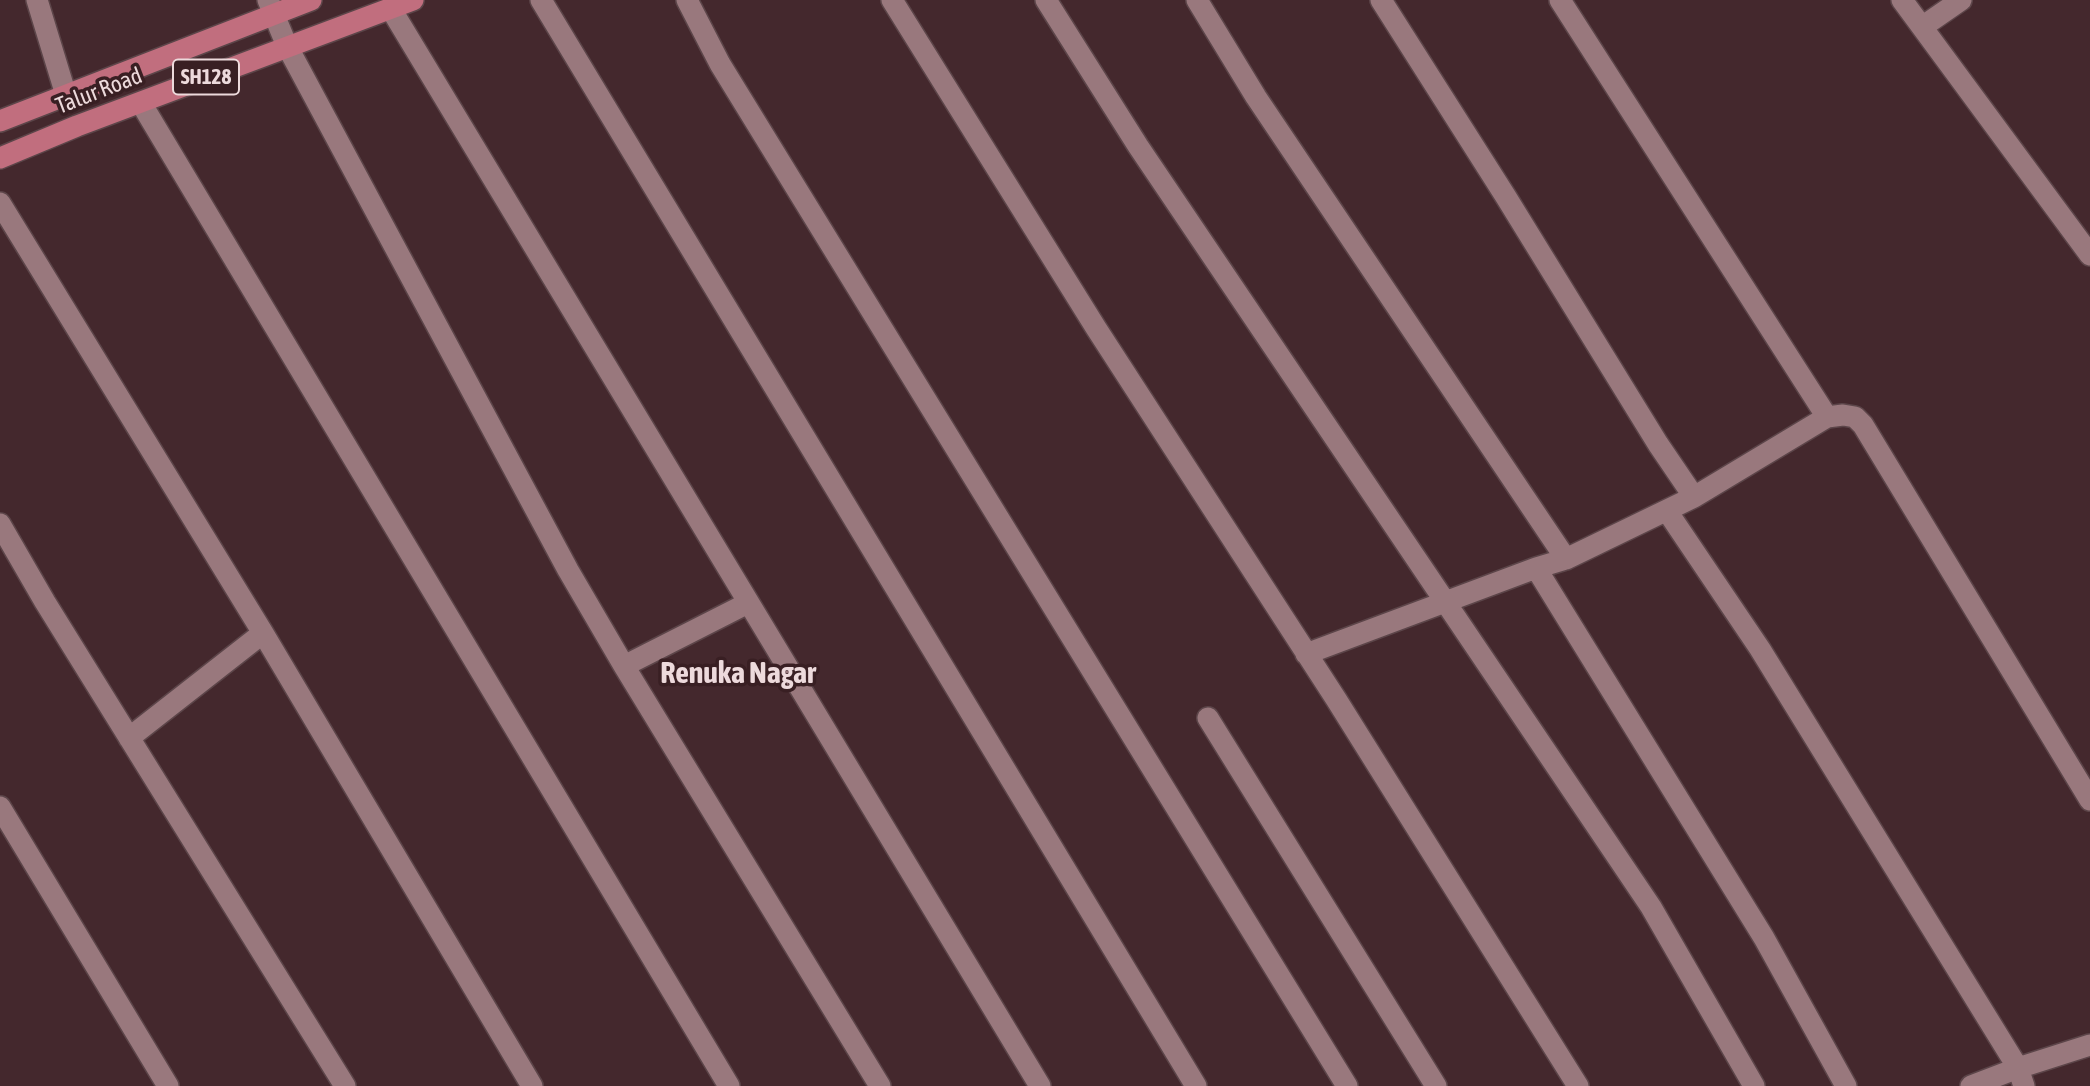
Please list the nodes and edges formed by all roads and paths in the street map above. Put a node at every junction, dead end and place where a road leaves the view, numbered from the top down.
1 (37, 0) edge
2 (311, 0) edge
3 (413, 0) edge
4 (541, 0) edge
5 (687, 0) edge
6 (892, 0) edge
7 (1046, 0) edge
8 (1197, 0) edge
9 (1381, 0) edge
10 (1560, 0) edge
11 (1902, 0) edge
12 (1961, 0) edge
13 (270, 7) edge
14 (391, 9) junction
15 (1922, 27) junction
16 (287, 46) junction
17 (66, 95) junction
18 (141, 103) junction
19 (0, 121) edge
20 (0, 159) edge
21 (0, 203) edge
22 (2083, 229) edge
23 (2090, 255) edge
24 (1827, 417) junction
25 (1694, 497) junction
26 (1667, 511) junction
27 (0, 524) edge
28 (1566, 559) junction
29 (1536, 568) junction
30 (1445, 601) junction
31 (748, 603) junction
32 (262, 633) junction
33 (1306, 654) junction
34 (624, 666) junction
35 (1208, 718) dead end
36 (129, 738) junction
37 (2090, 800) edge
38 (0, 807) edge
39 (2090, 1045) edge
40 (2021, 1077) edge
41 (168, 1086) edge
42 (345, 1086) edge
43 (532, 1086) edge
44 (729, 1086) edge
45 (880, 1086) edge
46 (1040, 1086) edge
47 (1196, 1086) edge
48 (1347, 1086) edge
49 (1436, 1086) edge
50 (1578, 1086) edge
51 (1754, 1086) edge
52 (1846, 1086) edge
53 (1971, 1086) edge

1 - 17 street
2 - 13 main road, Talur Road / SH128
3 - 14 main road, Talur Road / SH128
4 - 47 street
5 - 48 street
6 - 33 street
7 - 30 street
8 - 28 street
9 - 25 street
10 - 24 street
11 - 15 street
12 - 15 street
13 - 16 street
13 - 17 main road, Talur Road / SH128
14 - 16 main road, Talur Road / SH128
14 - 31 street
15 - 22 street
16 - 18 main road, Talur Road / SH128
16 - 34 street
17 - 19 main road, Talur Road / SH128
18 - 20 main road, Talur Road / SH128
18 - 44 street
21 - 32 street
22 - 23 street
24 - 25 street
24 - 37 street
25 - 26 street
26 - 28 street
26 - 40 street
27 - 36 street
28 - 29 street
29 - 30 street
29 - 52 street
30 - 33 street
30 - 51 street
31 - 34 street
31 - 46 street
32 - 36 street
32 - 43 street
33 - 50 street
34 - 45 street
35 - 49 street
36 - 42 street
38 - 41 street
39 - 40 street
40 - 53 street

